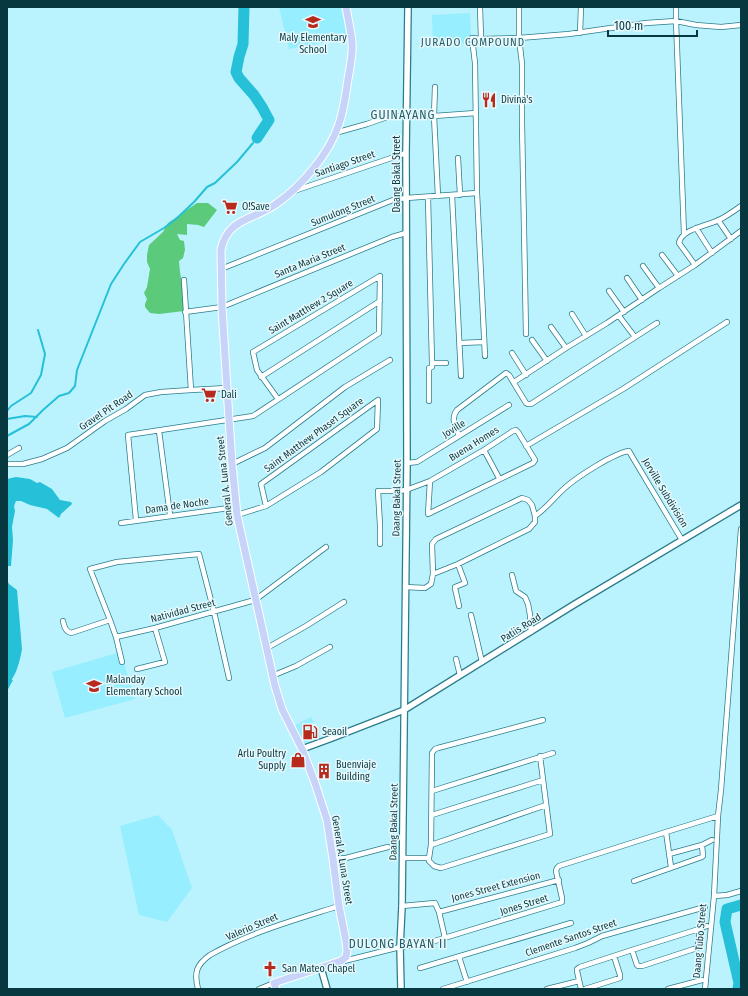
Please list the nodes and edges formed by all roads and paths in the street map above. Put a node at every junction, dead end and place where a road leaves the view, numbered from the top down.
1 (346, 7) edge
2 (408, 7) edge
3 (480, 7) edge
4 (519, 7) edge
5 (581, 7) edge
6 (676, 7) edge
7 (676, 21) junction
8 (741, 25) edge
9 (580, 32) junction
10 (519, 38) junction
11 (481, 39) junction
12 (435, 87) dead end
13 (476, 113) junction
14 (407, 116) junction
15 (434, 116) junction
16 (335, 134) junction
17 (406, 153) junction
18 (458, 158) dead end
19 (290, 192) junction
20 (477, 193) junction
21 (452, 195) junction
22 (460, 195) junction
23 (438, 196) junction
24 (428, 197) junction
25 (406, 198) junction
26 (741, 206) edge
27 (718, 220) junction
28 (696, 228) junction
29 (741, 231) edge
30 (406, 233) junction
31 (684, 234) junction
32 (731, 239) junction
33 (712, 253) junction
34 (662, 255) dead end
35 (695, 265) junction
36 (643, 266) dead end
37 (221, 269) junction
38 (678, 276) junction
39 (627, 278) dead end
40 (184, 280) dead end
41 (659, 288) junction
42 (609, 291) dead end
43 (642, 300) junction
44 (380, 301) junction
45 (222, 307) junction
46 (186, 312) junction
47 (624, 312) junction
48 (572, 314) dead end
49 (619, 316) junction
50 (727, 322) dead end
51 (657, 323) dead end
52 (551, 327) dead end
53 (526, 334) dead end
54 (586, 336) junction
55 (635, 337) junction
56 (532, 340) dead end
57 (484, 342) junction
58 (460, 343) junction
59 (566, 348) junction
60 (512, 353) dead end
61 (485, 356) dead end
62 (390, 360) dead end
63 (547, 361) junction
64 (432, 363) junction
65 (446, 363) dead end
66 (526, 375) junction
67 (461, 376) dead end
68 (261, 377) junction
69 (514, 382) junction
70 (227, 388) junction
71 (191, 390) junction
72 (278, 399) junction
73 (429, 401) dead end
74 (508, 405) dead end
75 (229, 420) junction
76 (159, 431) junction
77 (459, 436) junction
78 (526, 446) junction
79 (19, 448) dead end
80 (484, 450) junction
81 (7, 455) edge
82 (407, 463) junction
83 (7, 464) edge
84 (232, 464) junction
85 (499, 478) junction
86 (430, 482) junction
87 (406, 490) junction
88 (741, 505) edge
89 (266, 506) junction
90 (236, 507) junction
91 (170, 515) junction
92 (236, 515) junction
93 (535, 516) junction
94 (136, 520) junction
95 (121, 523) dead end
96 (741, 529) edge
97 (682, 540) junction
98 (380, 544) dead end
99 (326, 547) dead end
100 (458, 564) junction
101 (433, 574) junction
102 (512, 575) dead end
103 (405, 587) junction
104 (255, 600) junction
105 (344, 602) dead end
106 (459, 606) dead end
107 (214, 612) junction
108 (471, 615) dead end
109 (110, 620) junction
110 (63, 621) dead end
111 (155, 628) junction
112 (531, 632) junction
113 (116, 637) junction
114 (330, 647) dead end
115 (267, 648) junction
116 (456, 659) dead end
117 (122, 662) dead end
118 (482, 662) junction
119 (137, 669) dead end
120 (272, 676) junction
121 (460, 676) junction
122 (229, 678) dead end
123 (404, 710) junction
124 (543, 720) dead end
125 (302, 749) junction
126 (553, 753) dead end
127 (540, 756) junction
128 (543, 780) junction
129 (432, 791) junction
130 (546, 805) junction
131 (432, 815) junction
132 (718, 816) junction
133 (666, 832) junction
134 (712, 840) dead end
135 (431, 845) junction
136 (702, 845) junction
137 (388, 846) dead end
138 (669, 854) junction
139 (402, 858) junction
140 (429, 858) junction
141 (334, 860) junction
142 (671, 867) junction
143 (559, 880) junction
144 (634, 881) dead end
145 (741, 891) edge
146 (714, 896) junction
147 (339, 906) junction
148 (402, 906) junction
149 (705, 907) dead end
150 (439, 912) junction
151 (571, 923) dead end
152 (707, 926) dead end
153 (699, 928) junction
154 (445, 938) junction
155 (400, 947) junction
156 (632, 950) junction
157 (614, 956) junction
158 (459, 957) junction
159 (341, 961) junction
160 (321, 968) junction
161 (420, 968) dead end
162 (702, 980) dead end
163 (579, 981) junction
164 (467, 982) junction
165 (275, 986) edge
166 (198, 989) edge
167 (259, 989) edge
168 (327, 989) edge
169 (401, 989) edge
170 (443, 989) edge
171 (549, 989) edge
172 (581, 989) edge
173 (585, 989) edge
174 (668, 989) edge
175 (705, 989) edge

1 - 16 main road, General A. Luna Street
2 - 14 street, Daang Bakal Street
3 - 11 street
4 - 10 street
5 - 9 street
6 - 7 street
7 - 8 street
7 - 9 street
7 - 31 street
9 - 10 street
10 - 11 street
10 - 53 street
11 - 13 street
12 - 15 street
13 - 15 street
13 - 20 street
14 - 15 street
14 - 16 street
14 - 17 street, Daang Bakal Street
15 - 23 street
16 - 19 main road, General A. Luna Street
17 - 19 street, Santiago Street
17 - 25 street, Daang Bakal Street
18 - 22 street
19 - 37 main road, General A. Luna Street
20 - 22 street, Sumulong Street
20 - 57 street
21 - 22 street, Sumulong Street
21 - 23 street, Sumulong Street
21 - 58 street
23 - 24 street, Sumulong Street
24 - 25 street, Sumulong Street
24 - 64 street
25 - 30 street, Daang Bakal Street
25 - 37 street, Sumulong Street
26 - 27 street
27 - 28 street
27 - 32 street
28 - 31 street
28 - 33 street
29 - 32 street
30 - 45 street, Santa Maria Street
30 - 82 street, Daang Bakal Street
31 - 35 street
32 - 33 street
33 - 35 street
34 - 38 street
35 - 38 street
36 - 41 street
37 - 45 main road, General A. Luna Street
38 - 41 street
39 - 43 street
40 - 46 street
41 - 43 street
42 - 47 street
43 - 47 street
44 - 68 street
44 - 68 street, Saint Matthew 2 Square
44 - 72 street, Saint Matthew 2 Square
45 - 46 street, Santa Maria Street
45 - 70 main road, General A. Luna Street
46 - 71 street
47 - 49 street
48 - 54 street
49 - 54 street
49 - 55 street
50 - 78 street
51 - 55 street
52 - 59 street
54 - 59 street
55 - 69 street
56 - 63 street
57 - 58 street
57 - 61 street
58 - 67 street
59 - 63 street
60 - 66 street
62 - 84 street
63 - 66 street
64 - 65 street
64 - 73 street
66 - 69 street
68 - 72 street, Saint Matthew 2 Square
69 - 77 street
70 - 71 street, Gravel Pit Road
70 - 75 main road, General A. Luna Street
71 - 83 street, Gravel Pit Road
72 - 75 street, Saint Matthew 2 Square
74 - 77 street, Joville
75 - 76 street, Saint Matthew 2 Square
75 - 84 main road, General A. Luna Street
76 - 91 street
76 - 94 street, Saint Matthew 2 Square
77 - 82 street, Joville
78 - 80 street, Buena Homes
78 - 85 street, Buena Homes
79 - 81 street
80 - 85 street
80 - 86 street, Buena Homes
82 - 87 street, Daang Bakal Street
84 - 90 main road, General A. Luna Street
85 - 86 street
86 - 87 street, Buena Homes
87 - 98 street, Buena Homes
87 - 103 street, Daang Bakal Street
88 - 97 street, Patiis Road
89 - 89 street, Saint Matthew Phase1 Square
89 - 92 street, Saint Matthew Phase1 Square
90 - 91 street, Dama de Noche
90 - 92 main road, General A. Luna Street
91 - 94 street, Dama de Noche
92 - 104 main road, General A. Luna Street
93 - 97 street, Jorville Subdivision
93 - 100 street
93 - 101 street
94 - 95 street, Dama de Noche
96 - 132 street, Daang Tubo Street
97 - 112 street, Patiis Road
99 - 104 street
100 - 101 street
100 - 106 street
101 - 103 street
102 - 112 street
103 - 123 street, Daang Bakal Street
104 - 107 street, Natividad Street
104 - 115 main road, General A. Luna Street
105 - 115 street
107 - 109 street
107 - 111 street, Natividad Street
107 - 122 street
108 - 118 street
109 - 110 street
109 - 113 street
111 - 113 street, Natividad Street
111 - 119 street
112 - 118 street, Patiis Road
113 - 117 street
114 - 120 street
115 - 120 main road, General A. Luna Street
116 - 121 street
118 - 121 street, Patiis Road
120 - 125 main road, General A. Luna Street
121 - 123 street, Patiis Road
123 - 125 street, Patiis Road
123 - 139 street, Daang Bakal Street
124 - 129 street
125 - 141 main road, General A. Luna Street
126 - 127 street
127 - 128 street
127 - 129 street
128 - 130 street
128 - 131 street
129 - 131 street
130 - 135 street
130 - 140 street
131 - 135 street
132 - 133 street, Jones Street
132 - 146 street, Daang Tubo Street
133 - 138 street
133 - 143 street, Jones Street
134 - 136 street
135 - 140 street
136 - 138 street
136 - 142 street
137 - 141 street
138 - 142 street
139 - 140 street
139 - 148 street, Daang Bakal Street
141 - 147 main road, General A. Luna Street
142 - 144 street
143 - 150 street, Jones Street Extension
143 - 154 street, Jones Street
145 - 146 street
146 - 175 street, Daang Tubo Street
147 - 159 main road, General A. Luna Street
147 - 166 street, Valerio Street
148 - 150 street
148 - 155 street, Daang Bakal Street
149 - 164 street, Clemente Santos Street
150 - 154 street
151 - 158 street
152 - 153 street
153 - 156 street
153 - 156 street
154 - 155 street, Jones Street
155 - 159 street, Jones Street
155 - 169 street, Daang Bakal Street
156 - 157 street
157 - 163 street
157 - 173 street
158 - 161 street
158 - 164 street
159 - 160 main road
160 - 165 main road
160 - 168 street
162 - 174 street
163 - 171 street
163 - 172 street
164 - 170 street, Clemente Santos Street
165 - 167 street

